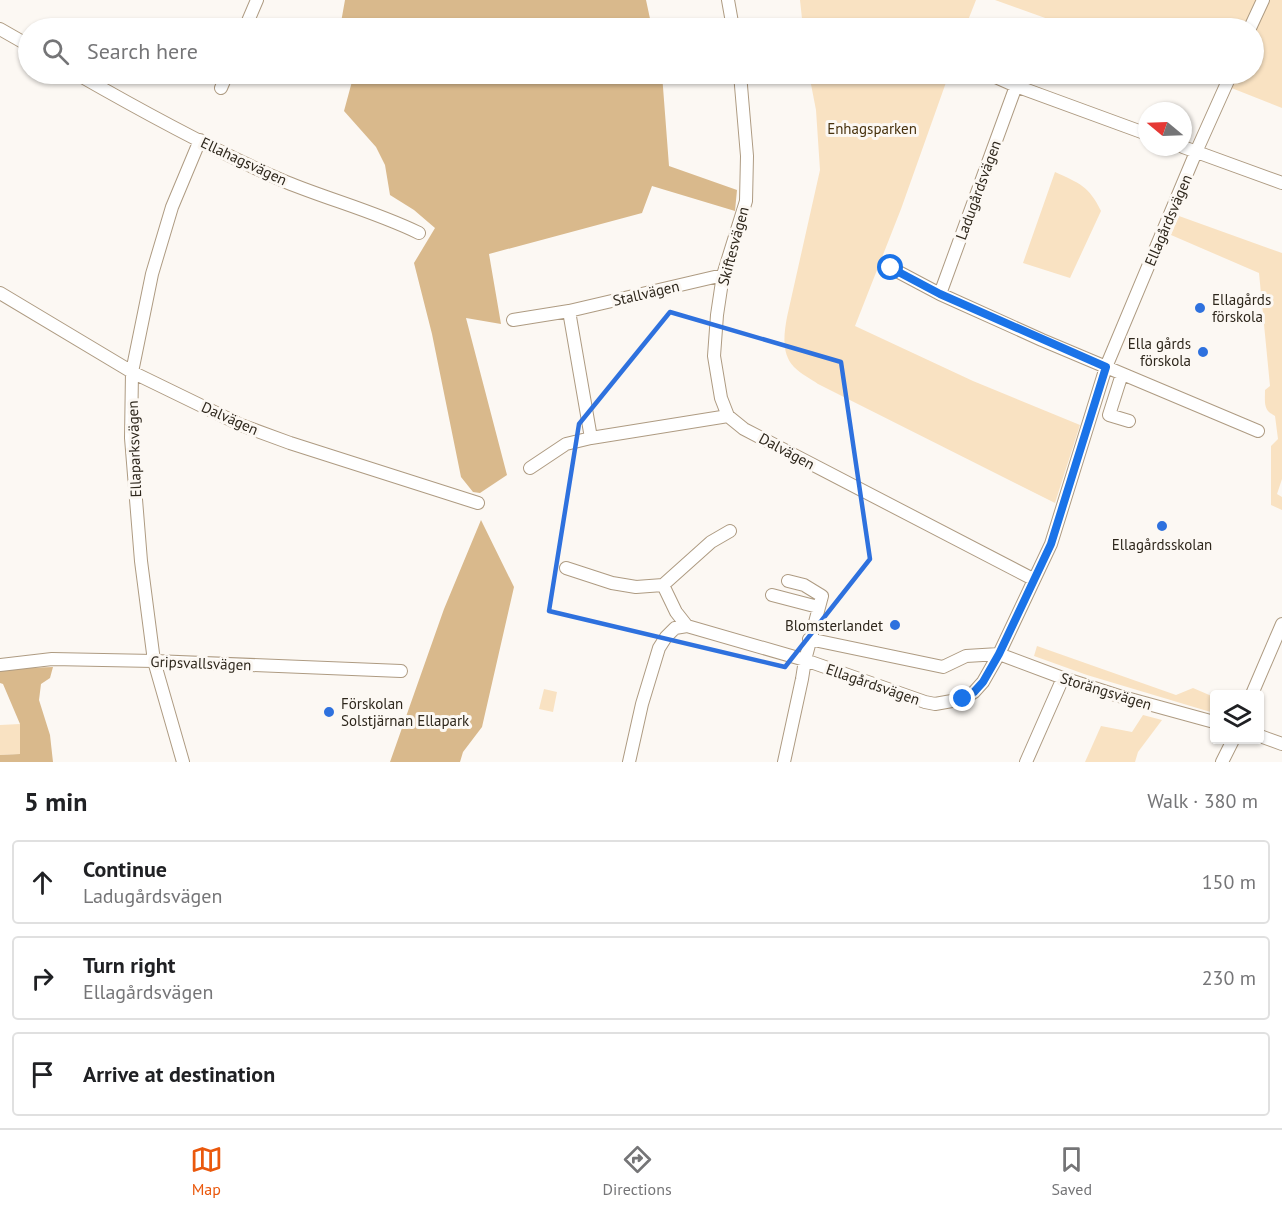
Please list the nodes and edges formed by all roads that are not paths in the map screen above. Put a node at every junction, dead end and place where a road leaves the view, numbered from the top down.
1 (257, 0) edge
2 (728, 0) edge
3 (1263, 0) edge
4 (249, 18) edge
5 (731, 18) edge
6 (1255, 18) edge
7 (0, 29) edge
8 (18, 39) edge
9 (95, 84) edge
10 (223, 84) edge
11 (742, 84) edge
12 (1012, 84) edge
13 (1227, 84) edge
14 (1016, 86) junction
15 (221, 88) dead end
16 (1138, 131) edge
17 (200, 141) junction
18 (1192, 150) edge
19 (1196, 152) junction
20 (1282, 183) edge
21 (419, 233) dead end
22 (891, 268) dead end
23 (723, 275) junction
24 (0, 293) edge
25 (940, 294) junction
26 (569, 311) junction
27 (513, 320) dead end
28 (1106, 367) junction
29 (132, 372) junction
30 (1122, 374) junction
31 (728, 416) junction
32 (1129, 421) dead end
33 (1258, 431) dead end
34 (591, 438) junction
35 (530, 468) dead end
36 (478, 503) dead end
37 (730, 531) dead end
38 (566, 568) dead end
39 (1033, 579) junction
40 (788, 581) dead end
41 (663, 585) junction
42 (772, 595) dead end
43 (818, 608) junction
44 (1282, 624) edge
45 (687, 626) junction
46 (809, 639) junction
47 (999, 654) junction
48 (805, 660) junction
49 (154, 661) junction
50 (0, 665) edge
51 (401, 671) dead end
52 (1063, 678) junction
53 (1254, 690) edge
54 (1210, 721) edge
55 (1264, 737) edge
56 (1231, 744) edge
57 (1282, 744) edge
58 (183, 762) edge
59 (629, 762) edge
60 (784, 762) edge
61 (1026, 762) edge
62 (1222, 762) edge

1 - 4 street
2 - 5 street
3 - 6 street
7 - 8 street
9 - 17 street, Ellahagsvägen
10 - 15 street
11 - 23 street, Skiftesvägen
12 - 14 street
13 - 19 street, Ellagårdsvägen
14 - 16 street
14 - 25 street, Ladugårdsvägen
17 - 21 street, Ellahagsvägen
17 - 29 street, Ellaparksvägen
18 - 19 street
19 - 20 street
19 - 28 street, Ellagårdsvägen
22 - 25 street
23 - 26 street, Stallvägen
23 - 31 street, Skiftesvägen
24 - 29 street, Dalvägen
25 - 28 street
26 - 27 street, Stallvägen
26 - 34 street
28 - 30 street
28 - 39 street, Ellagårdsvägen
29 - 36 street, Dalvägen
29 - 49 street, Ellaparksvägen
30 - 32 street
30 - 33 street
31 - 34 street
31 - 39 street, Dalvägen
34 - 35 street
37 - 41 street
38 - 41 street
39 - 47 street, Ellagårdsvägen
40 - 43 street
41 - 45 street
42 - 43 street
43 - 46 street
44 - 53 street
45 - 48 street, Ellagårdsvägen
45 - 59 street
46 - 47 street
46 - 48 street
47 - 48 street, Ellagårdsvägen
47 - 52 street, Storängsvägen
48 - 60 street
49 - 50 street, Gripsvallsvägen
49 - 51 street, Gripsvallsvägen
49 - 58 street, Ellaparksvägen
52 - 54 street, Storängsvägen
52 - 61 street
55 - 57 street
56 - 62 street

